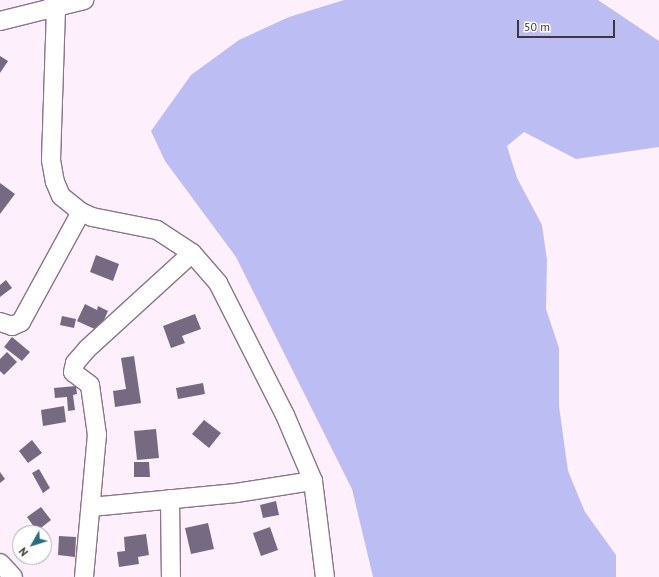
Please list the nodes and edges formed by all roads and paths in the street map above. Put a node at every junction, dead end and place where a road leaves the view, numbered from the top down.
1 (84, 0) edge
2 (55, 4) edge
3 (0, 20) edge
4 (81, 212) junction
5 (192, 253) junction
6 (0, 322) edge
7 (312, 481) junction
8 (170, 499) junction
9 (90, 507) junction
10 (0, 563) edge
11 (13, 577) edge
12 (84, 577) edge
13 (170, 577) edge
14 (325, 577) edge

1 - 2 street
2 - 3 street
2 - 4 street
4 - 5 street
4 - 6 street
5 - 7 street
5 - 9 street
7 - 8 street
7 - 14 street
8 - 9 street
8 - 13 street
9 - 12 street
10 - 11 street

